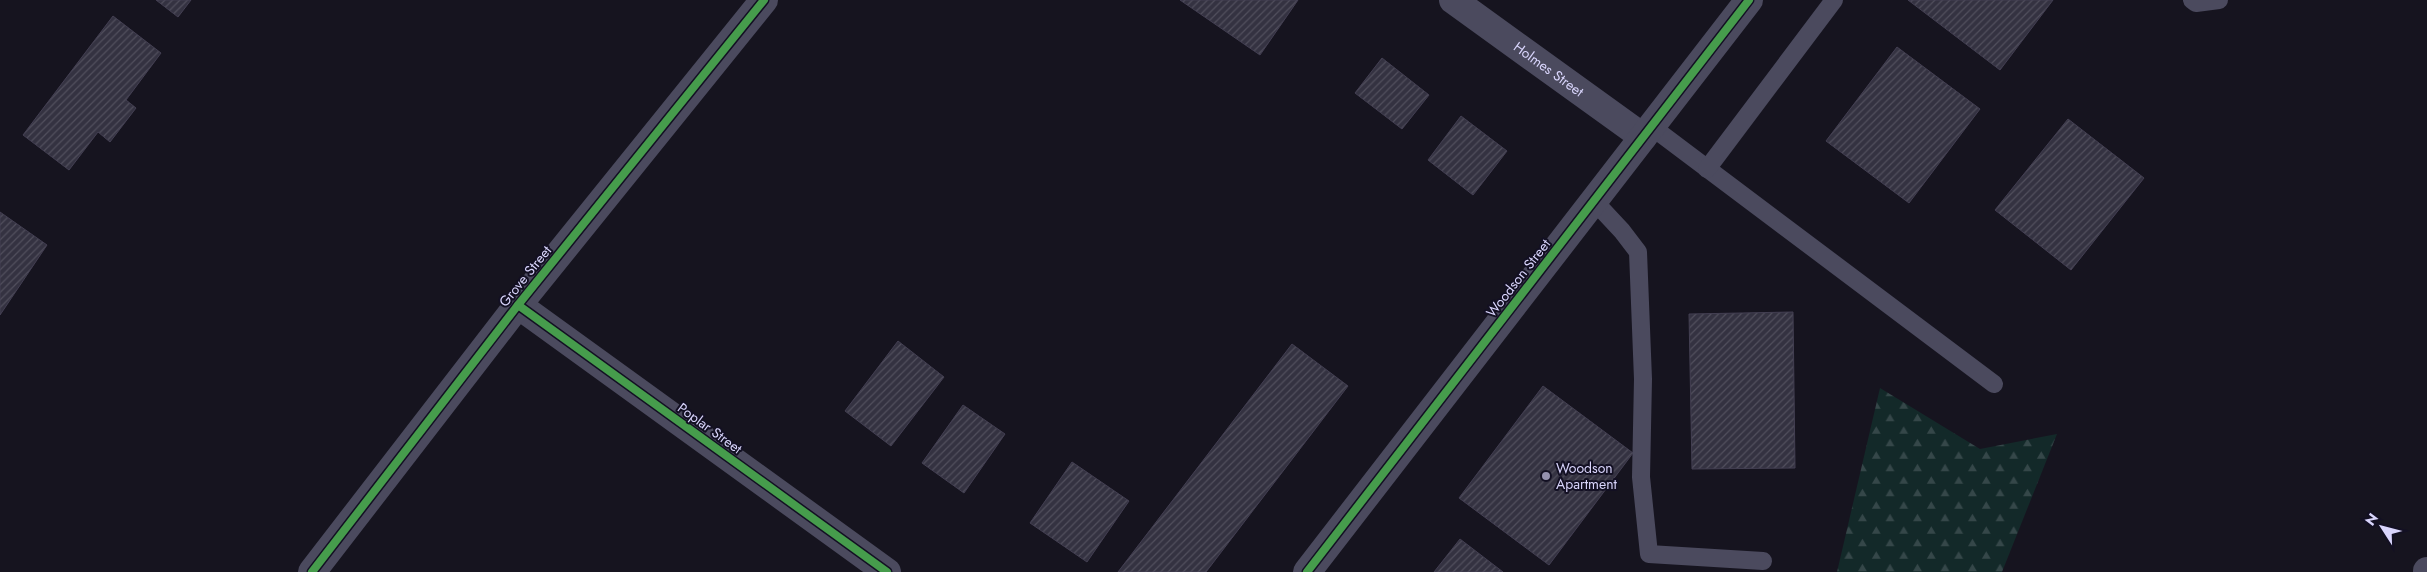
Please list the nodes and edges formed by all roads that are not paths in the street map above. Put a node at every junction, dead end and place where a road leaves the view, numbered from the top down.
1 (764, 0) edge
2 (1453, 0) edge
3 (1749, 0) edge
4 (1834, 0) edge
5 (2192, 0) edge
6 (2219, 0) edge
7 (1648, 132) junction
8 (1707, 168) junction
9 (1594, 201) junction
10 (518, 305) junction
11 (1994, 384) dead end
12 (1763, 561) dead end
13 (312, 572) edge
14 (888, 572) edge
15 (1307, 572) edge

1 - 10 street, Grove Street
2 - 7 street, Holmes Street
3 - 7 street, Woodson Street
4 - 8 lane
5 - 6 lane
7 - 8 lane
7 - 9 street, Woodson Street
8 - 11 lane
9 - 12 lane
9 - 15 street, Woodson Street
10 - 13 street, Grove Street
10 - 14 street, Poplar Street

